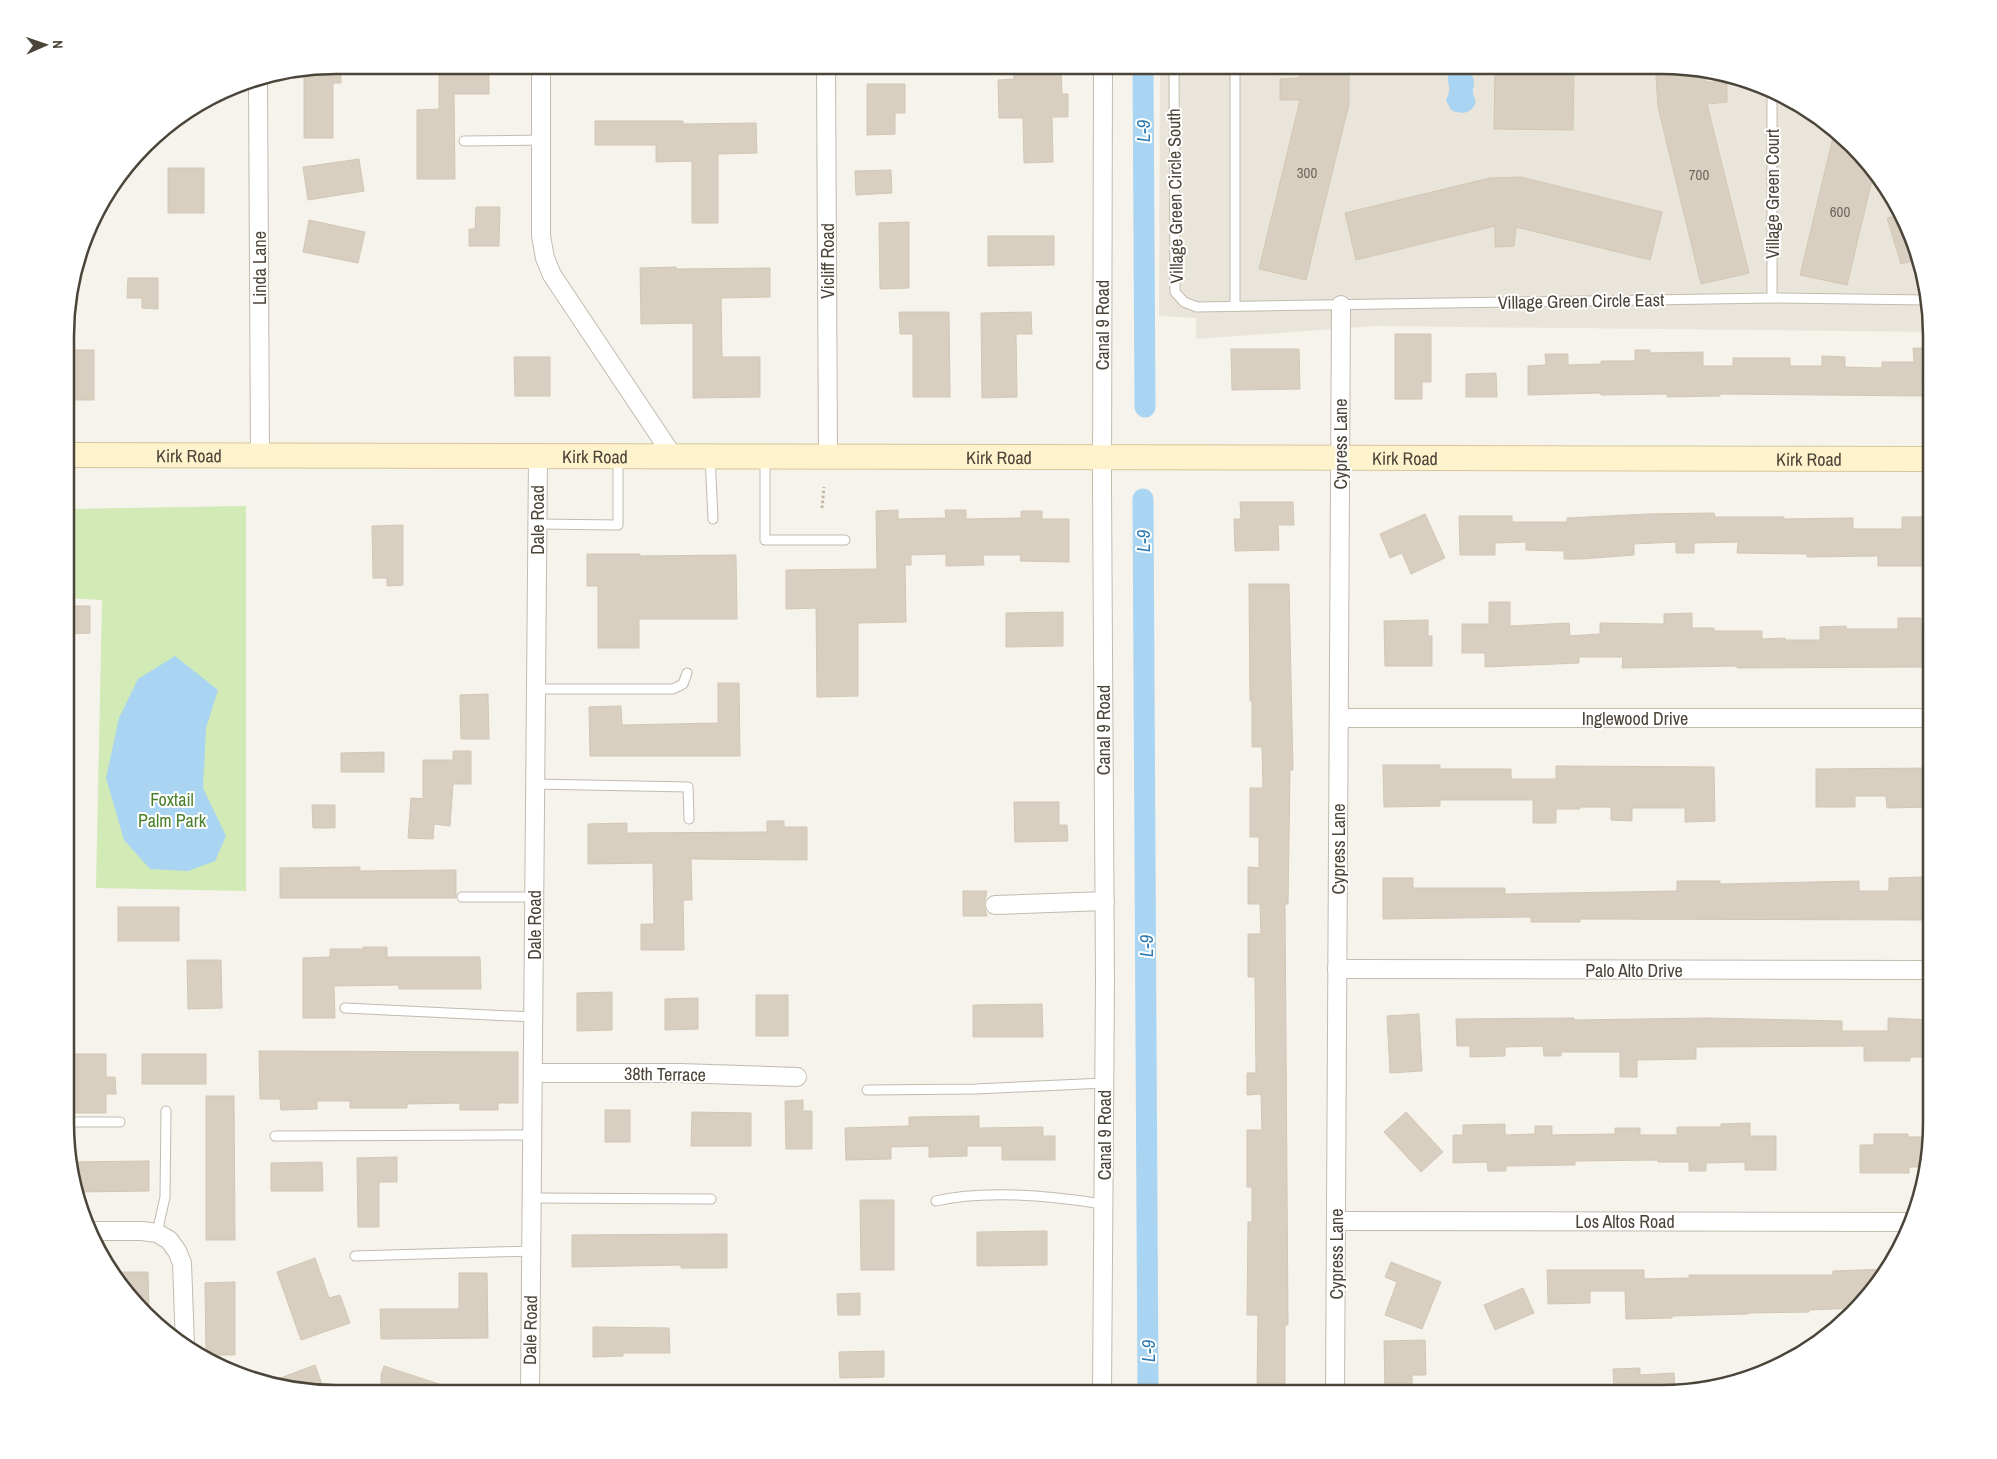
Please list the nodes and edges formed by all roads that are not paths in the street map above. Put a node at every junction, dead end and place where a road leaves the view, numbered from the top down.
1 (542, 74) edge
2 (826, 74) edge
3 (1103, 74) edge
4 (1174, 74) edge
5 (1235, 74) edge
6 (258, 86) edge
7 (1772, 99) edge
8 (541, 140) junction
9 (464, 141) dead end
10 (1772, 298) junction
11 (1921, 300) edge
12 (1341, 304) junction
13 (1235, 306) junction
14 (74, 455) edge
15 (260, 455) junction
16 (538, 456) junction
17 (618, 456) junction
18 (672, 456) junction
19 (710, 456) junction
20 (765, 456) junction
21 (828, 456) junction
22 (1102, 457) junction
23 (1340, 457) junction
24 (1923, 459) edge
25 (713, 519) dead end
26 (537, 524) junction
27 (845, 540) dead end
28 (687, 673) dead end
29 (536, 689) junction
30 (1339, 718) junction
31 (1923, 718) edge
32 (535, 784) junction
33 (689, 819) dead end
34 (462, 897) dead end
35 (534, 897) junction
36 (1105, 901) junction
37 (995, 905) dead end
38 (1338, 970) junction
39 (1923, 970) edge
40 (345, 1008) dead end
41 (533, 1017) junction
42 (533, 1073) junction
43 (797, 1076) dead end
44 (1104, 1083) junction
45 (867, 1090) dead end
46 (166, 1111) dead end
47 (74, 1122) edge
48 (120, 1122) dead end
49 (532, 1135) junction
50 (275, 1136) dead end
51 (532, 1198) junction
52 (711, 1198) dead end
53 (936, 1201) dead end
54 (1103, 1204) junction
55 (1336, 1221) junction
56 (1903, 1222) edge
57 (98, 1231) edge
58 (157, 1233) junction
59 (531, 1251) junction
60 (355, 1256) dead end
61 (185, 1337) edge
62 (530, 1385) edge
63 (1102, 1385) edge
64 (1336, 1385) edge

1 - 8 street
2 - 21 street, Vicliff Road
3 - 22 street, Canal 9 Road
4 - 13 lane, Village Green Circle South
5 - 13 lane
6 - 15 street, Linda Lane
7 - 10 lane, Village Green Court
8 - 9 lane
8 - 18 street
10 - 11 lane, Village Green Circle East
10 - 12 lane, Village Green Circle East
12 - 13 lane, Village Green Circle East
12 - 23 street, Cypress Lane
14 - 15 street, Kirk Road
15 - 16 street, Kirk Road
16 - 17 street, Kirk Road
16 - 26 street, Dale Road
17 - 18 street, Kirk Road
17 - 26 lane
18 - 19 street, Kirk Road
19 - 20 street, Kirk Road
19 - 25 lane
20 - 21 street, Kirk Road
20 - 27 lane
21 - 22 street, Kirk Road
22 - 23 street, Kirk Road
22 - 36 street, Canal 9 Road
23 - 24 street, Kirk Road
23 - 30 street, Cypress Lane
26 - 29 street, Dale Road
28 - 29 lane
29 - 32 street, Dale Road
30 - 31 street, Inglewood Drive
30 - 38 street, Cypress Lane
32 - 33 lane
32 - 35 street, Dale Road
34 - 35 lane
35 - 41 street, Dale Road
36 - 37 street
36 - 44 street, Canal 9 Road
38 - 39 street, Palo Alto Drive
38 - 55 street, Cypress Lane
40 - 41 lane
41 - 42 street, Dale Road
42 - 43 street, 38th Terrace
42 - 49 street, Dale Road
44 - 45 lane
44 - 54 street, Canal 9 Road
46 - 58 lane
47 - 48 lane
49 - 50 lane
49 - 51 street, Dale Road
51 - 52 lane
51 - 59 street, Dale Road
53 - 54 lane
54 - 63 street, Canal 9 Road
55 - 56 street, Los Altos Road
55 - 64 street, Cypress Lane
57 - 58 street
58 - 61 street
59 - 60 lane
59 - 62 street, Dale Road

